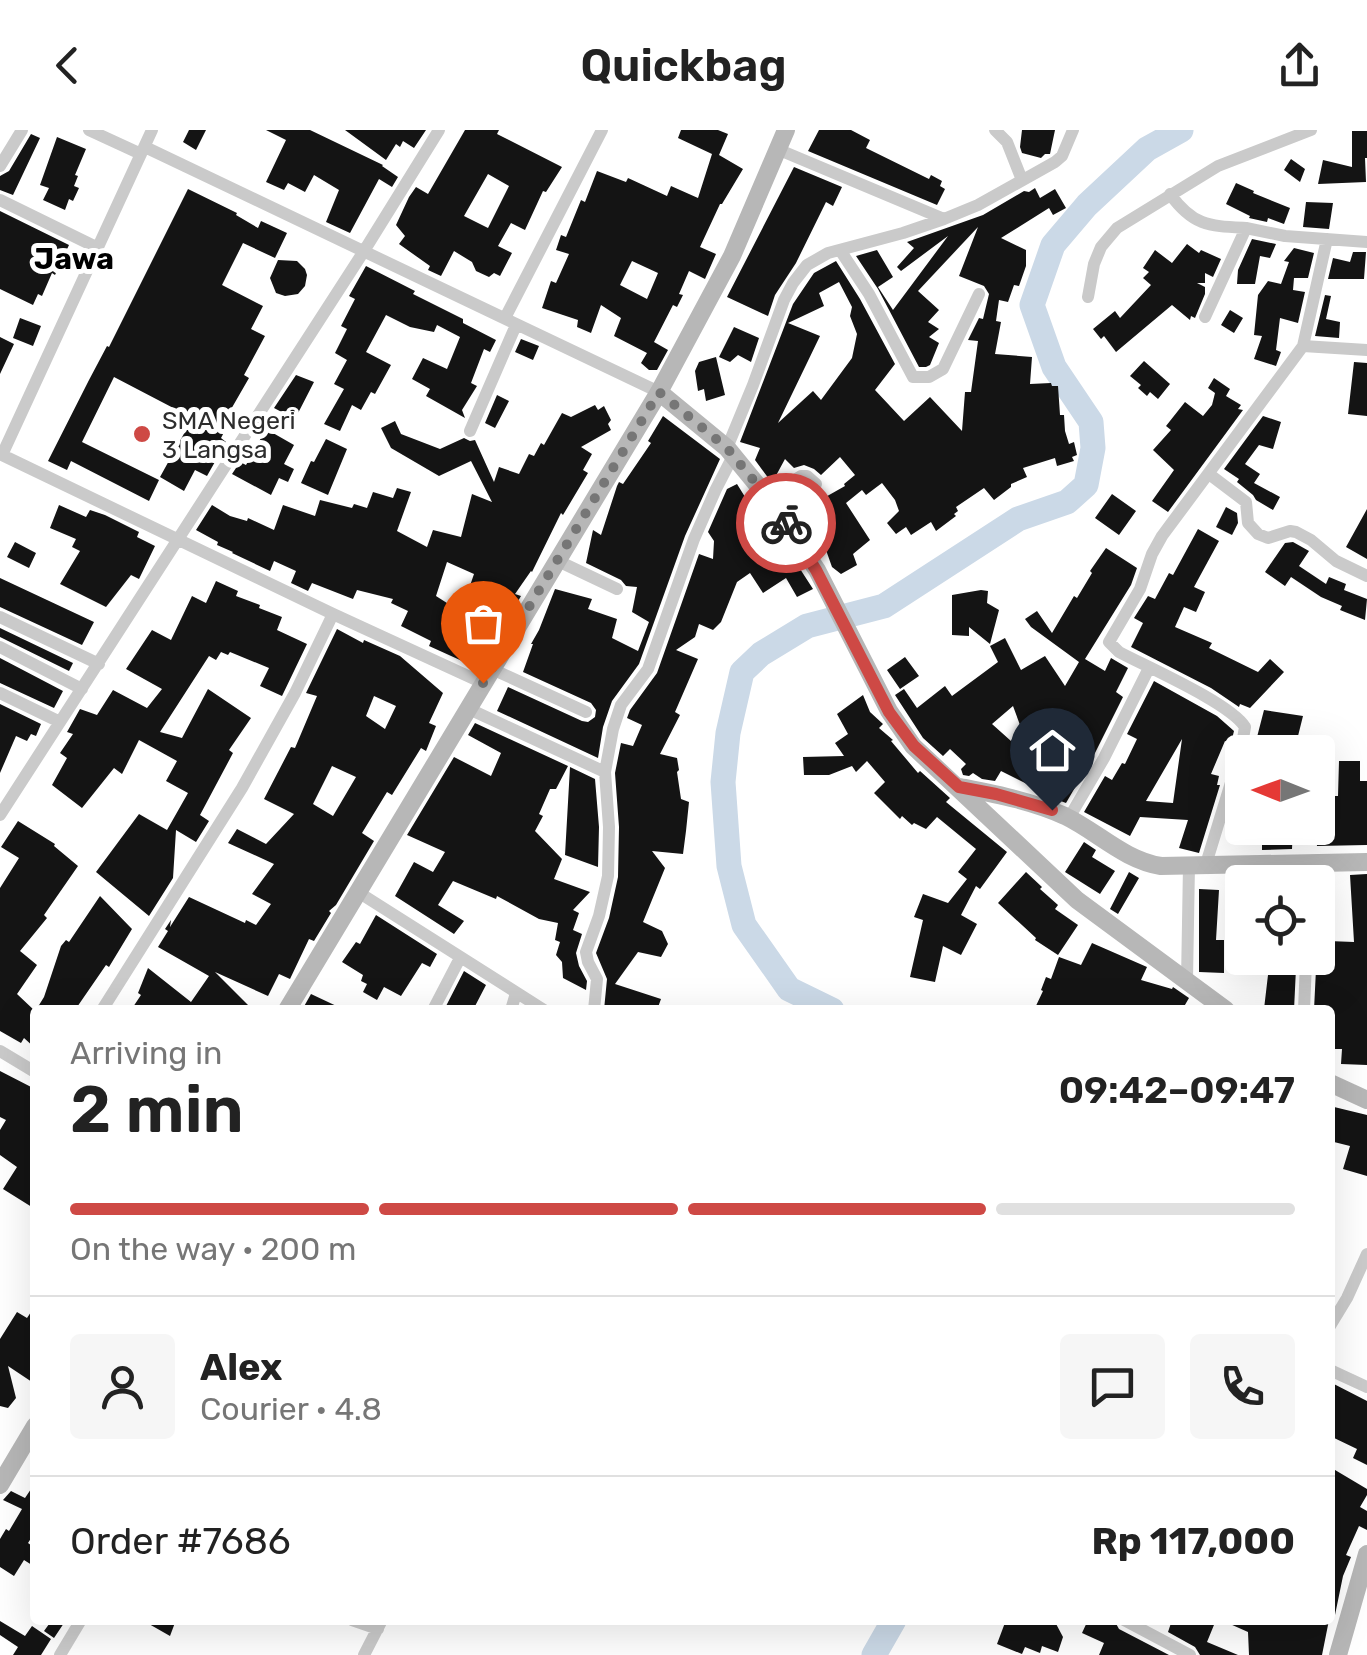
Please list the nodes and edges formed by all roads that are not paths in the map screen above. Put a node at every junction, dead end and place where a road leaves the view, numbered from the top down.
1 (22, 130) edge
2 (89, 130) edge
3 (152, 130) edge
4 (439, 130) edge
5 (602, 130) edge
6 (786, 130) edge
7 (995, 130) edge
8 (1072, 130) edge
9 (1311, 130) edge
10 (777, 149) junction
11 (143, 150) junction
12 (0, 166) edge
13 (1022, 180) junction
14 (1170, 194) junction
15 (0, 200) edge
16 (944, 219) junction
17 (1246, 228) junction
18 (1327, 239) junction
19 (1367, 242) edge
20 (98, 248) junction
21 (840, 250) junction
22 (364, 251) junction
23 (979, 294) dead end
24 (1088, 297) dead end
25 (1205, 317) dead end
26 (510, 321) junction
27 (1303, 346) junction
28 (1367, 350) edge
29 (659, 392) junction
30 (470, 431) dead end
31 (730, 452) junction
32 (1, 455) edge
33 (1209, 474) junction
34 (816, 484) dead end
35 (768, 498) junction
36 (177, 540) junction
37 (558, 561) junction
38 (1367, 576) edge
39 (617, 589) dead end
40 (332, 614) junction
41 (0, 618) edge
42 (0, 647) edge
43 (99, 664) junction
44 (1149, 668) junction
45 (488, 676) junction
46 (82, 689) junction
47 (0, 693) edge
48 (468, 710) junction
49 (586, 712) dead end
50 (60, 722) junction
51 (605, 772) junction
52 (959, 787) junction
53 (0, 816) edge
54 (1069, 818) junction
55 (1367, 862) edge
56 (1197, 865) junction
57 (1335, 867) edge
58 (1225, 868) edge
59 (358, 892) junction
60 (460, 958) junction
61 (1305, 975) edge
62 (1187, 980) junction
63 (516, 993) junction
64 (105, 1005) edge
65 (290, 1005) edge
66 (436, 1005) edge
67 (512, 1005) edge
68 (536, 1005) edge
69 (594, 1005) edge
70 (1220, 1005) edge
71 (1304, 1005) edge
72 (0, 1051) edge
73 (30, 1069) edge
74 (1335, 1085) edge
75 (1367, 1100) edge
76 (1367, 1254) edge
77 (1335, 1318) edge
78 (1335, 1372) edge
79 (1367, 1387) edge
80 (30, 1434) edge
81 (0, 1484) edge
82 (1367, 1554) edge
83 (78, 1625) edge
84 (379, 1625) edge
85 (1134, 1625) edge
86 (1159, 1625) edge
87 (1154, 1635) junction
88 (60, 1655) edge
89 (364, 1655) edge
90 (1190, 1655) edge
91 (1338, 1655) edge

1 - 12 street
2 - 11 street
3 - 11 street
4 - 22 street
5 - 26 street
6 - 10 street
7 - 13 street
8 - 13 street
9 - 14 street
10 - 16 street
10 - 29 street
11 - 20 street
11 - 22 street
13 - 16 street
14 - 17 street
14 - 24 street
15 - 20 street
16 - 21 street
17 - 18 street
17 - 25 street
18 - 19 street
18 - 27 street
20 - 32 street
21 - 23 street
21 - 31 street
22 - 26 street
22 - 36 street
26 - 29 street
26 - 30 street
27 - 28 street
27 - 33 street
29 - 31 street
29 - 37 street
31 - 35 street
31 - 51 street
32 - 36 street
33 - 38 street
33 - 44 street
34 - 35 street
35 - 52 street
36 - 40 street
36 - 43 street
37 - 39 street
37 - 45 street
40 - 45 street
40 - 64 street
41 - 43 street
42 - 46 street
43 - 46 street
44 - 54 street
44 - 56 street
45 - 48 street
45 - 49 street
46 - 50 street
47 - 50 street
48 - 51 street
48 - 59 street
50 - 53 street
51 - 69 street
52 - 54 street
52 - 62 street
54 - 56 street
55 - 57 street
56 - 58 street
56 - 62 street
59 - 60 street
59 - 65 street
60 - 63 street
60 - 66 street
61 - 71 street
62 - 70 street
63 - 67 street
63 - 68 street
72 - 73 street
74 - 75 street
76 - 77 street
78 - 79 street
80 - 81 street
82 - 91 street
83 - 88 street
84 - 89 street
85 - 87 street
86 - 87 street
87 - 90 street

